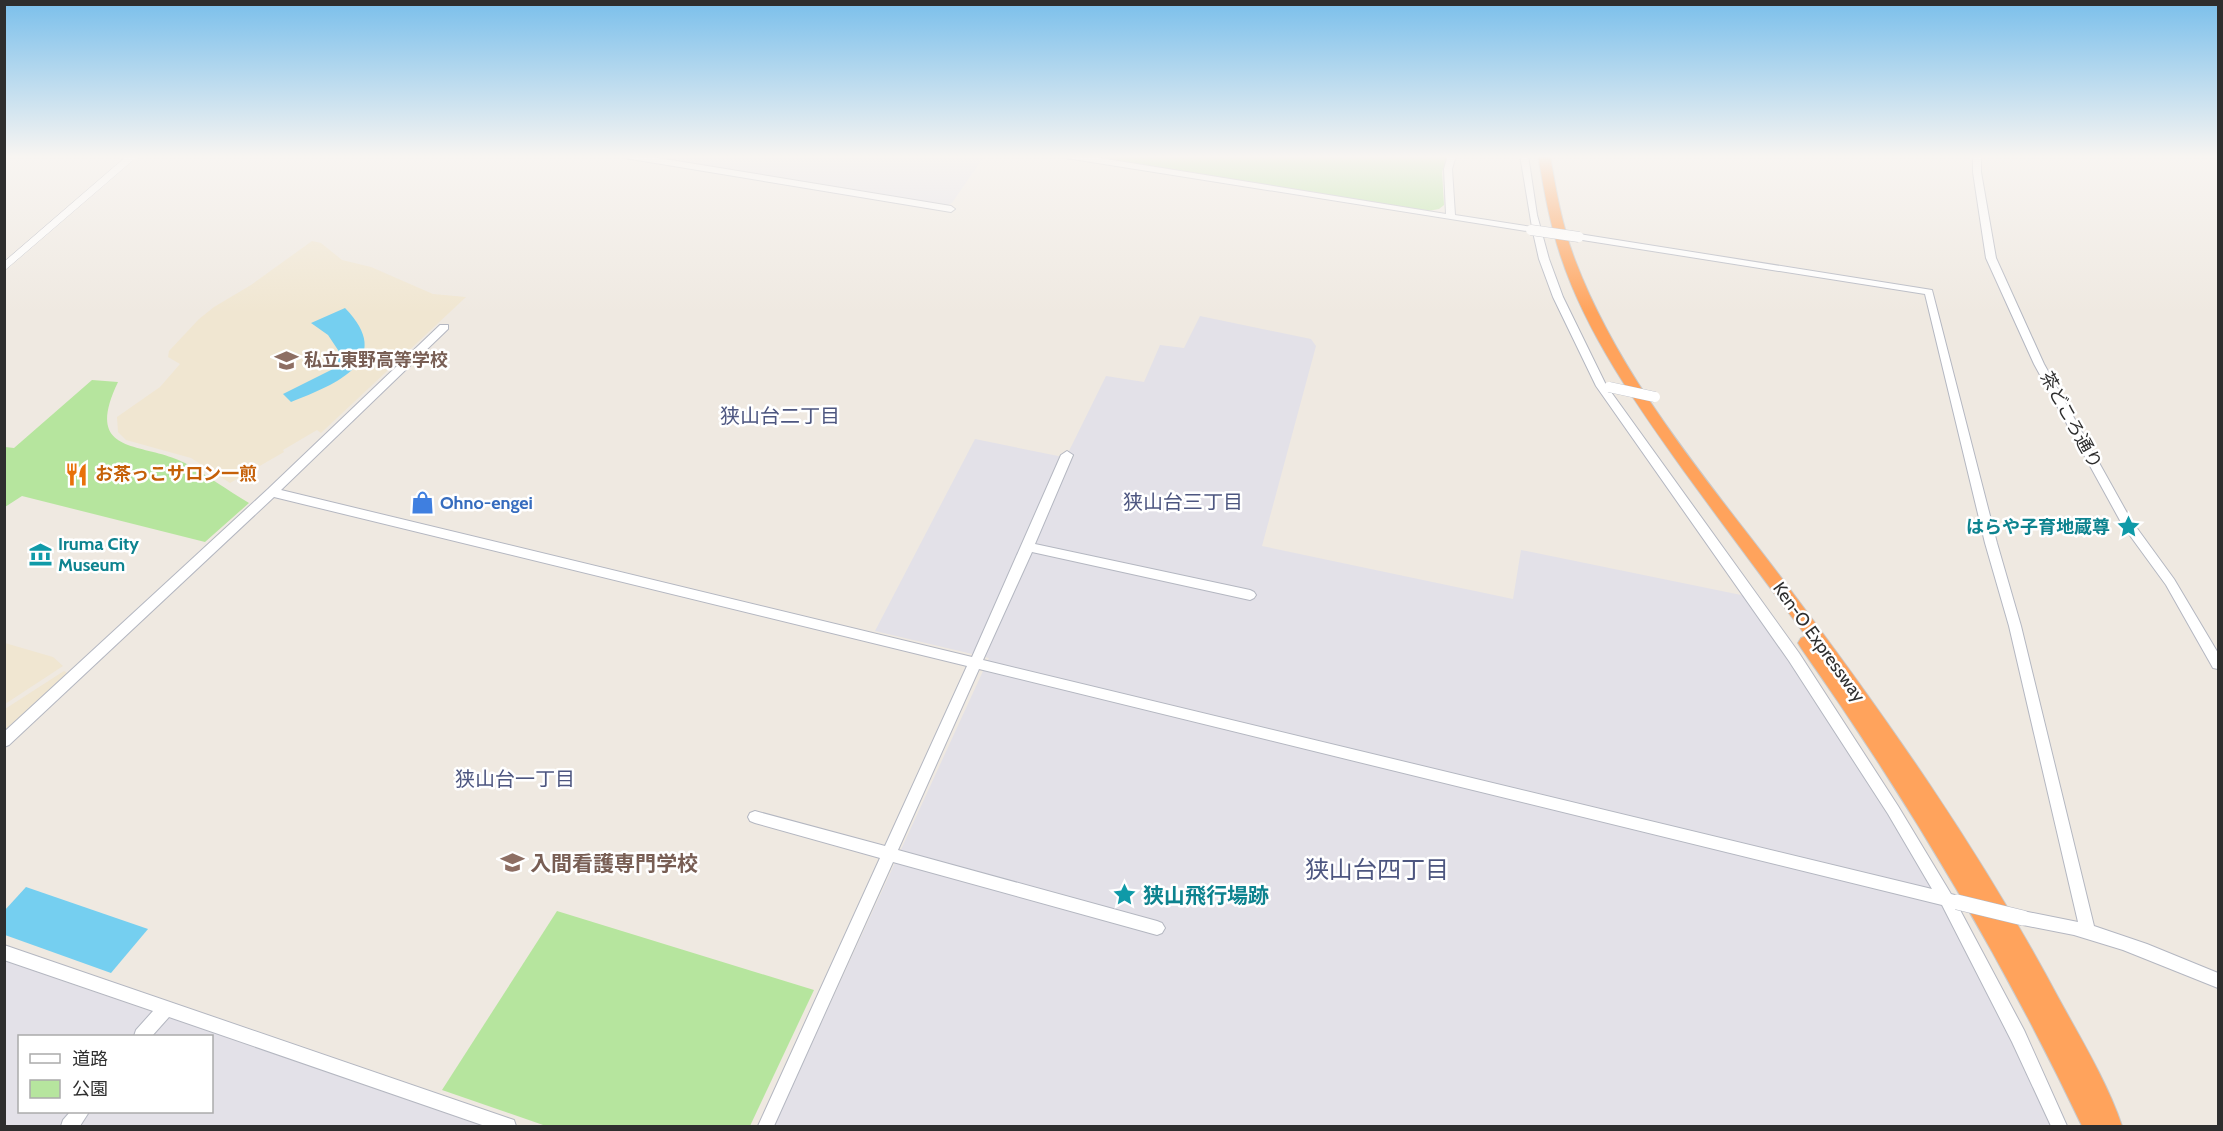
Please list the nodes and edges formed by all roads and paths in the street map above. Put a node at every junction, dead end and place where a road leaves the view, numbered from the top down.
1 (73, 208) edge
2 (944, 208) edge
3 (1389, 208) edge
4 (1450, 208) edge
5 (1532, 208) edge
6 (1544, 208) edge
7 (1553, 208) edge
8 (1983, 208) edge
9 (951, 209) dead end
10 (1451, 218) junction
11 (4, 268) edge
12 (444, 327) dead end
13 (1605, 387) junction
14 (1657, 397) dead end
15 (1067, 455) dead end
16 (272, 492) junction
17 (1028, 547) junction
18 (1250, 595) dead end
19 (2218, 664) edge
20 (974, 665) junction
21 (4, 741) edge
22 (755, 817) dead end
23 (889, 855) junction
24 (1952, 901) junction
25 (1157, 928) dead end
26 (2088, 932) junction
27 (4, 952) edge
28 (2218, 981) edge
29 (166, 1008) junction
30 (143, 1035) edge
31 (80, 1113) edge
32 (69, 1126) edge
33 (508, 1126) edge
34 (766, 1126) edge
35 (2059, 1126) edge
36 (2094, 1126) edge
37 (2112, 1126) edge

1 - 11 main road
2 - 9 street
3 - 10 street
4 - 10 street
5 - 13 street
6 - 36 highway, Ken-O Expressway
7 - 37 highway, Ken-O Expressway
8 - 19 street, 茶どころ通り
10 - 26 street, bridge
12 - 16 street
13 - 14 street, bridge
13 - 24 street
15 - 17 street
16 - 20 street
16 - 21 street
17 - 18 street
17 - 20 street
20 - 23 street
20 - 24 street
22 - 23 street
23 - 25 street
23 - 34 street
24 - 26 street, bridge
24 - 35 street
26 - 28 street
27 - 29 street
29 - 30 street
29 - 33 street
31 - 32 street

